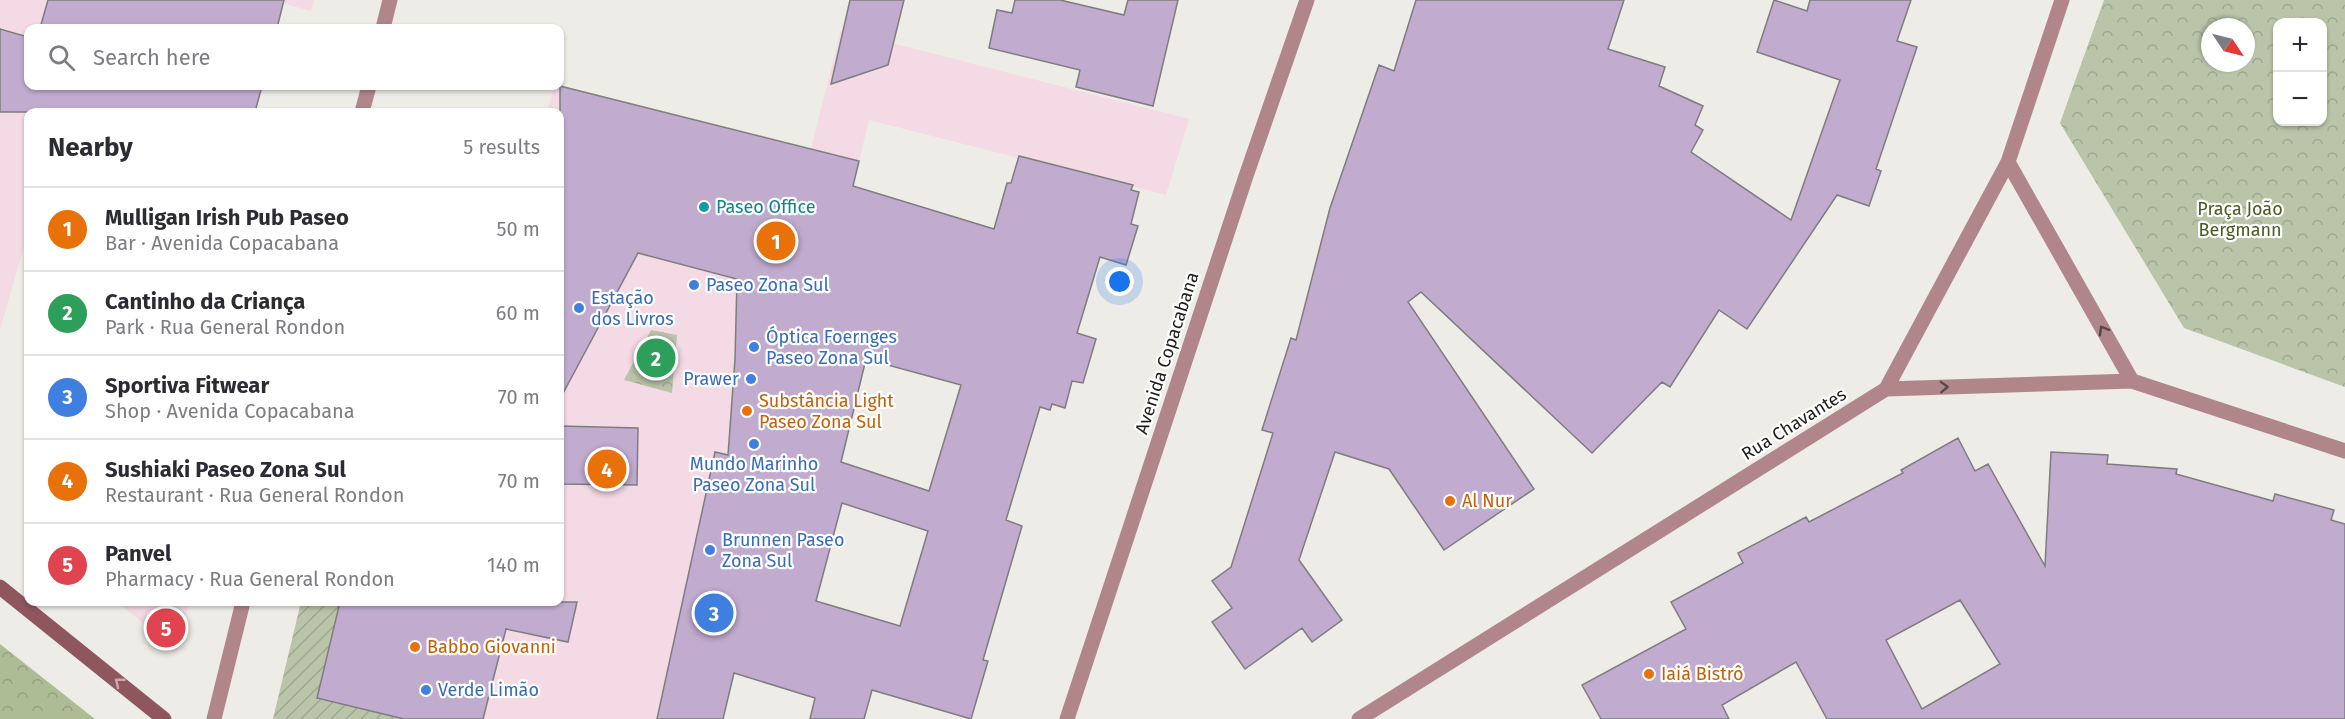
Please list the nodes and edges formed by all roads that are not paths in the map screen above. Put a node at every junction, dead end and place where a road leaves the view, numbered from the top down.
1 (390, 0) edge
2 (1307, 0) edge
3 (2062, 0) edge
4 (384, 24) edge
5 (368, 90) edge
6 (363, 108) edge
7 (2008, 162) junction
8 (2132, 381) junction
9 (1886, 389) junction
10 (2345, 451) edge
11 (0, 586) edge
12 (24, 605) edge
13 (25, 606) edge
14 (242, 606) edge
15 (164, 719) edge
16 (214, 719) edge
17 (1067, 719) edge
18 (1359, 719) edge

1 - 4 street
2 - 17 street, Avenida Copacabana
3 - 7 street, Rua Chavantes
5 - 6 street
8 -> 7 street
7 - 9 street, Rua Chavantes
9 -> 8 street
8 - 10 street
9 - 18 street, Rua Chavantes
12 -> 11 main road
15 -> 13 main road
14 - 16 street

